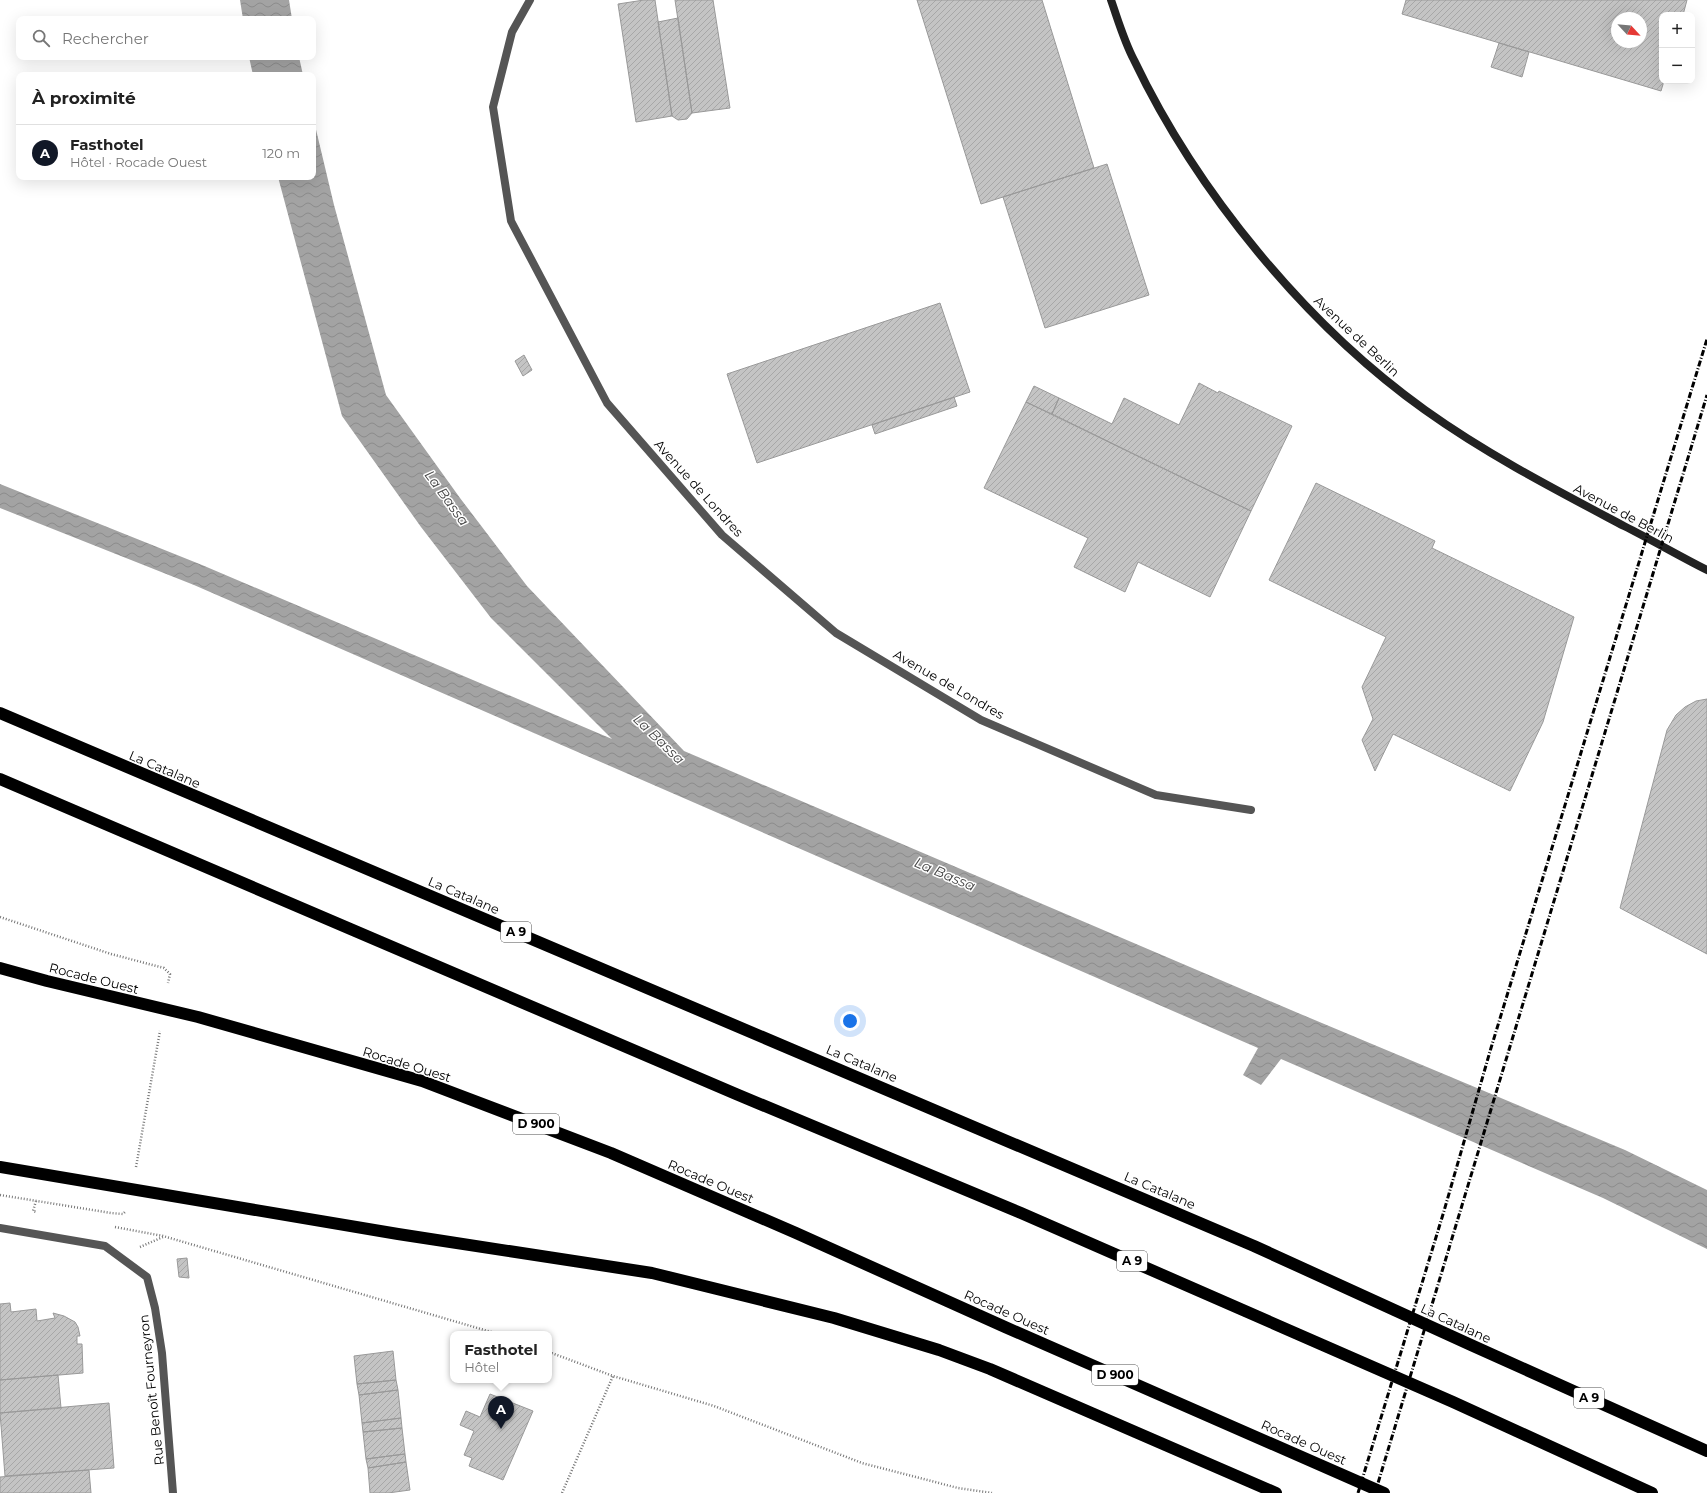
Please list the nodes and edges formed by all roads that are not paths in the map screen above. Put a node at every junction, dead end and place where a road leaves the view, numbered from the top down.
1 (530, 0) edge
2 (1111, 0) edge
3 (1707, 570) edge
4 (0, 713) edge
5 (0, 778) edge
6 (1251, 810) dead end
7 (0, 968) edge
8 (0, 1167) edge
9 (0, 1228) edge
10 (1707, 1451) edge
11 (173, 1493) edge
12 (1276, 1493) edge
13 (1384, 1493) edge
14 (1652, 1493) edge

1 - 6 street, Avenue de Londres
2 - 3 street, Avenue de Berlin
4 - 10 highway, La Catalane / A 9
5 - 14 highway, A 9
7 - 13 highway, Rocade Ouest / D 900
8 - 12 highway
9 - 11 street, Rue Benoît Fourneyron

